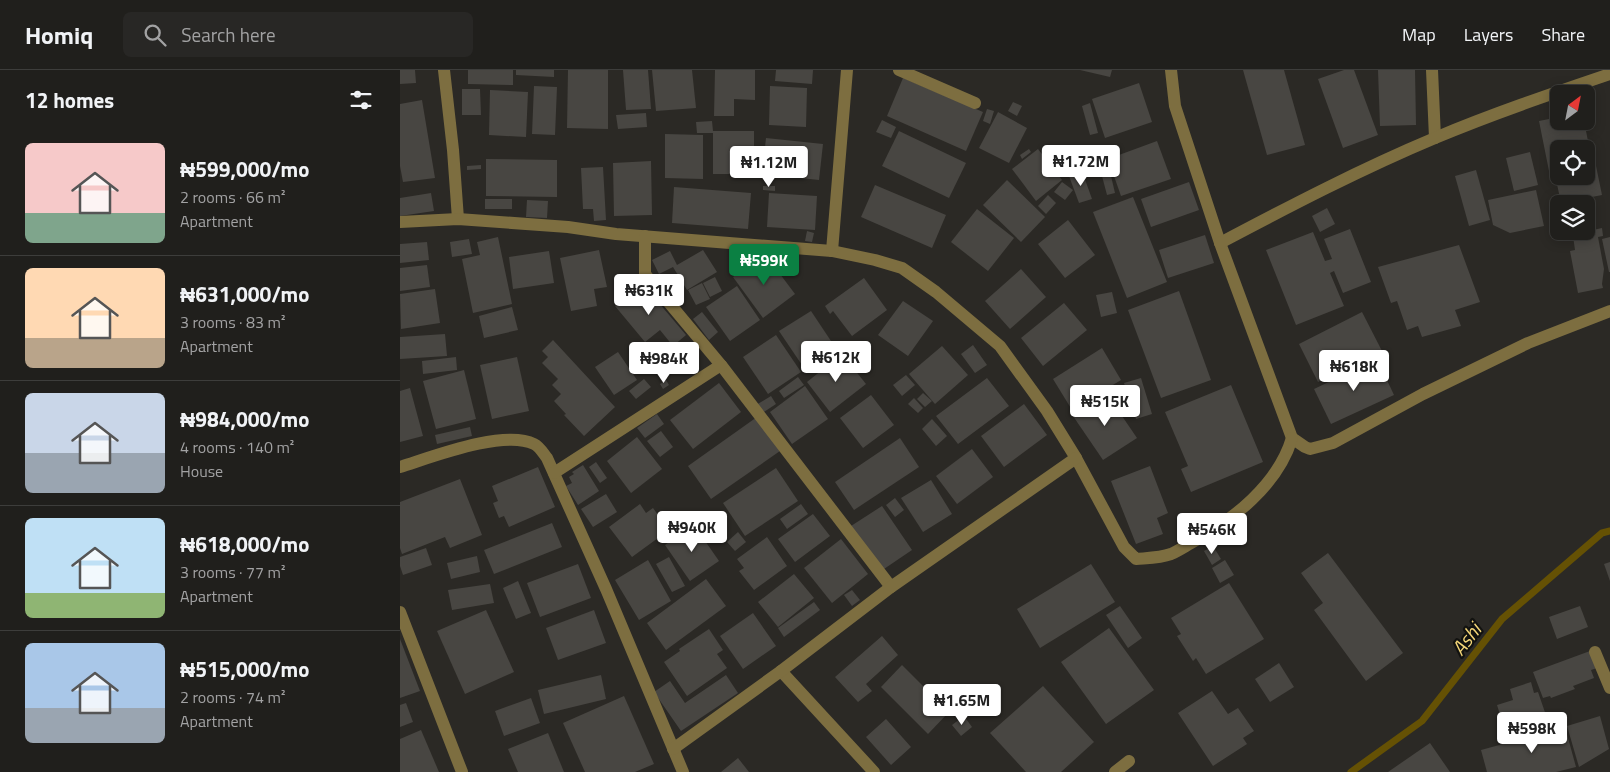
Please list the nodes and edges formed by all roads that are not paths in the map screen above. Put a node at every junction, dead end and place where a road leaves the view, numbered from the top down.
1 (444, 70) edge
2 (846, 70) edge
3 (899, 70) edge
4 (1171, 70) edge
5 (1432, 70) edge
6 (1610, 74) edge
7 (975, 103) dead end
8 (1435, 138) junction
9 (458, 218) junction
10 (400, 222) edge
11 (645, 236) junction
12 (1220, 243) junction
13 (832, 251) junction
14 (1610, 311) edge
15 (721, 365) junction
16 (1292, 438) junction
17 (1076, 458) junction
18 (400, 467) edge
19 (554, 473) junction
20 (891, 587) junction
21 (400, 612) edge
22 (1594, 652) dead end
23 (781, 671) junction
24 (1610, 688) edge
25 (673, 749) junction
26 (1129, 761) dead end
27 (462, 772) edge
28 (683, 772) edge
29 (874, 772) edge
30 (1115, 772) edge

1 - 9 street
2 - 13 street
3 - 7 street
4 - 12 street
5 - 8 street
6 - 8 street
8 - 12 street
9 - 10 street
9 - 11 street
11 - 13 street
11 - 15 street
12 - 16 street
13 - 17 street
14 - 16 street
15 - 19 street
15 - 20 street
16 - 17 street
17 - 20 street
18 - 19 street
19 - 25 street
20 - 23 street
21 - 27 street
22 - 24 street
23 - 25 street
23 - 29 street
25 - 28 street
26 - 30 street

